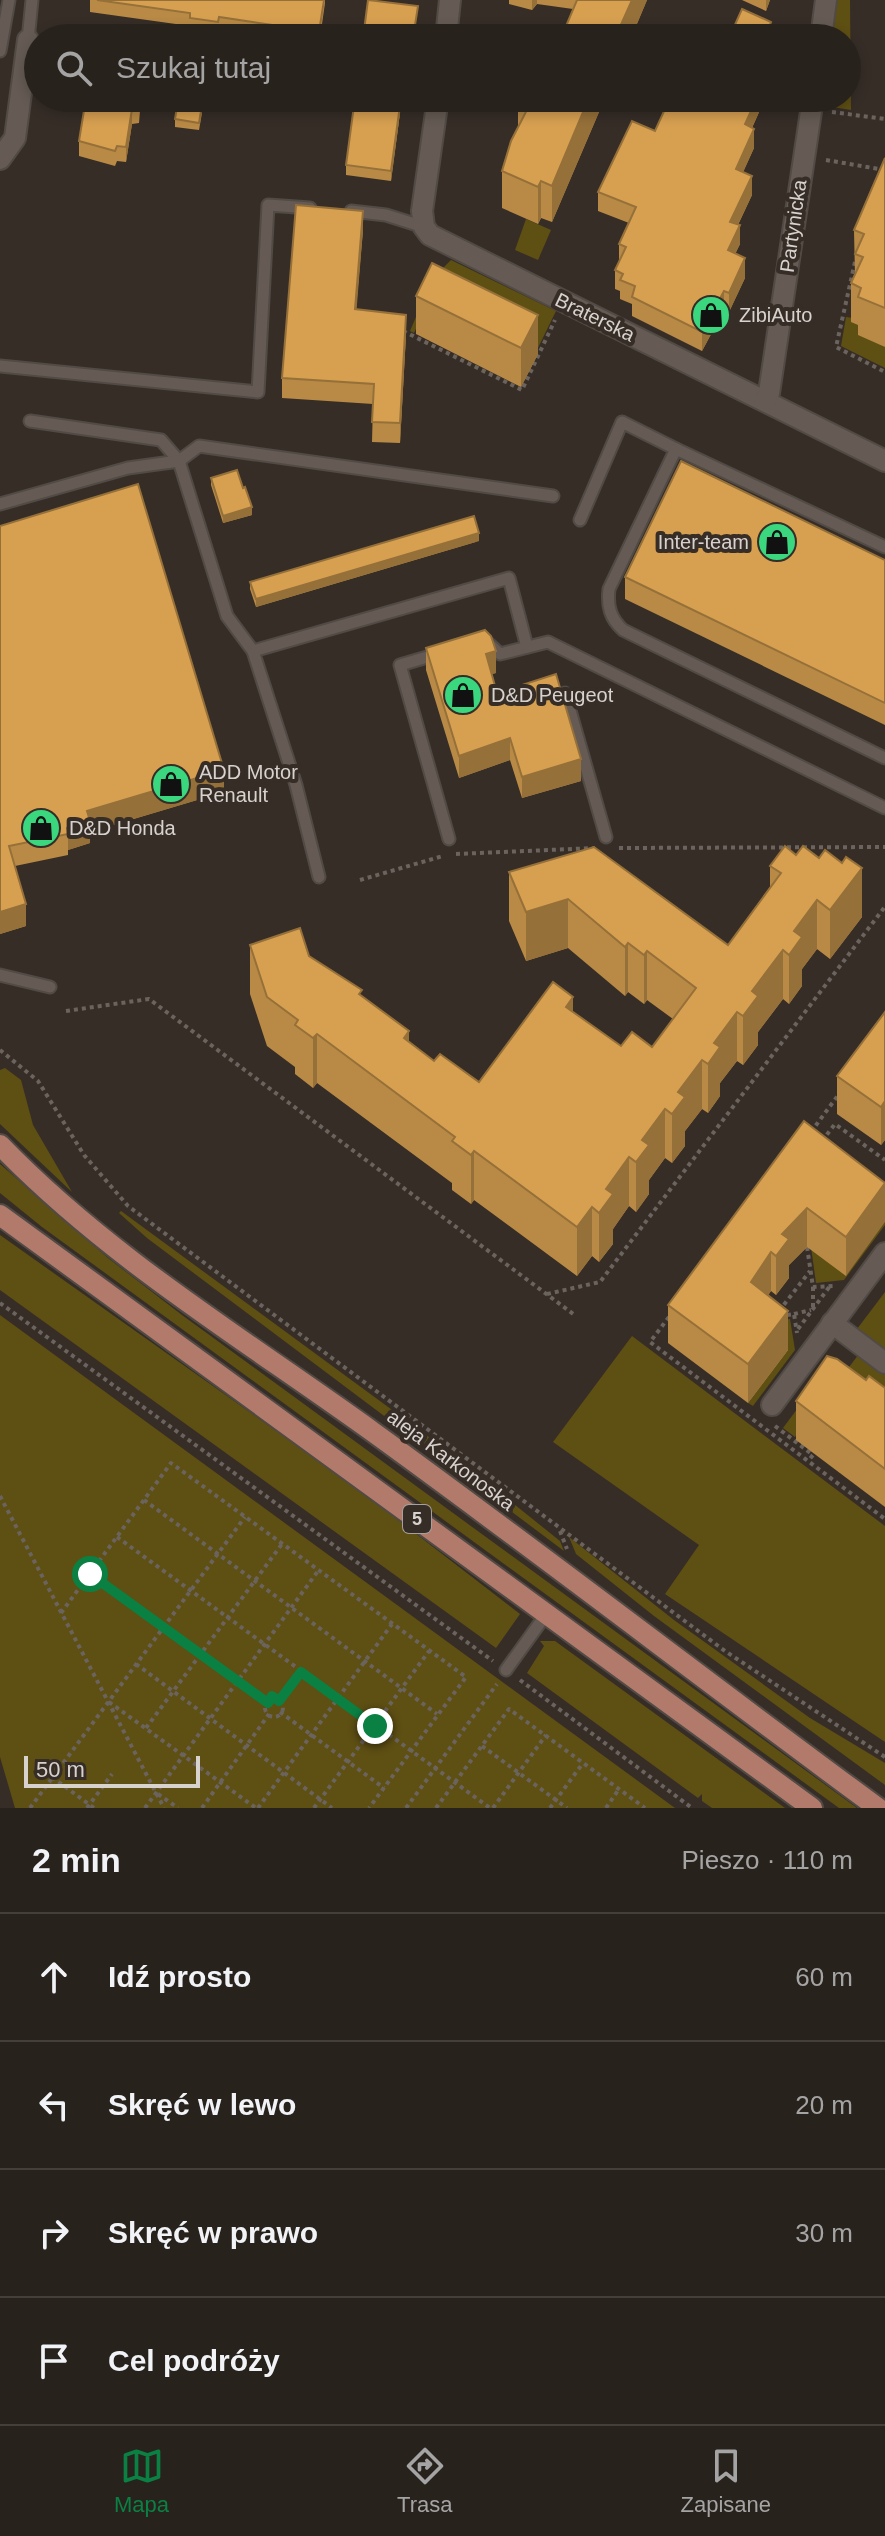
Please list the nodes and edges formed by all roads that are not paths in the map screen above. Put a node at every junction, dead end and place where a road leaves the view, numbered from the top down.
1 (9, 0) edge
2 (32, 0) edge
3 (450, 0) edge
4 (826, 0) edge
5 (30, 24) edge
6 (447, 24) edge
7 (823, 24) edge
8 (0, 51) edge
9 (24, 70) edge
10 (436, 112) edge
11 (816, 112) edge
12 (0, 159) edge
13 (324, 209) edge
14 (338, 210) edge
15 (424, 227) junction
16 (0, 366) edge
17 (765, 401) junction
18 (30, 421) dead end
19 (676, 449) junction
20 (179, 461) junction
21 (885, 461) edge
22 (553, 496) dead end
23 (0, 504) edge
24 (580, 520) dead end
25 (885, 547) edge
26 (471, 644) edge
27 (527, 647) junction
28 (457, 648) edge
29 (253, 651) junction
30 (565, 693) edge
31 (885, 758) edge
32 (885, 808) edge
33 (606, 837) dead end
34 (449, 839) dead end
35 (319, 877) dead end
36 (0, 975) edge
37 (50, 987) dead end
38 (0, 1145) edge
39 (0, 1215) edge
40 (885, 1253) edge
41 (832, 1323) junction
42 (885, 1363) edge
43 (772, 1405) dead end
44 (547, 1613) junction
45 (503, 1675) road end
46 (812, 1808) edge
47 (878, 1808) edge

1 - 8 lane
2 - 5 lane
3 - 6 street
4 - 7 street
9 - 12 street
10 - 15 street
11 - 17 street, Partynicka
13 - 16 lane
14 - 15 lane
15 - 17 street, Braterska
17 - 21 street, Braterska
18 - 20 lane
19 - 24 lane
19 - 25 lane
19 - 31 lane
20 - 22 lane
20 - 23 lane
20 - 29 lane
26 - 27 lane
27 - 29 lane
27 - 32 lane
28 - 34 lane
29 - 35 lane
30 - 33 lane
36 - 37 lane
38 - 47 main road, aleja Karkonoska / 5
39 - 44 main road, 5
40 - 41 street
41 - 42 street
41 - 43 street
44 - 45 lane
44 - 46 main road, 5

